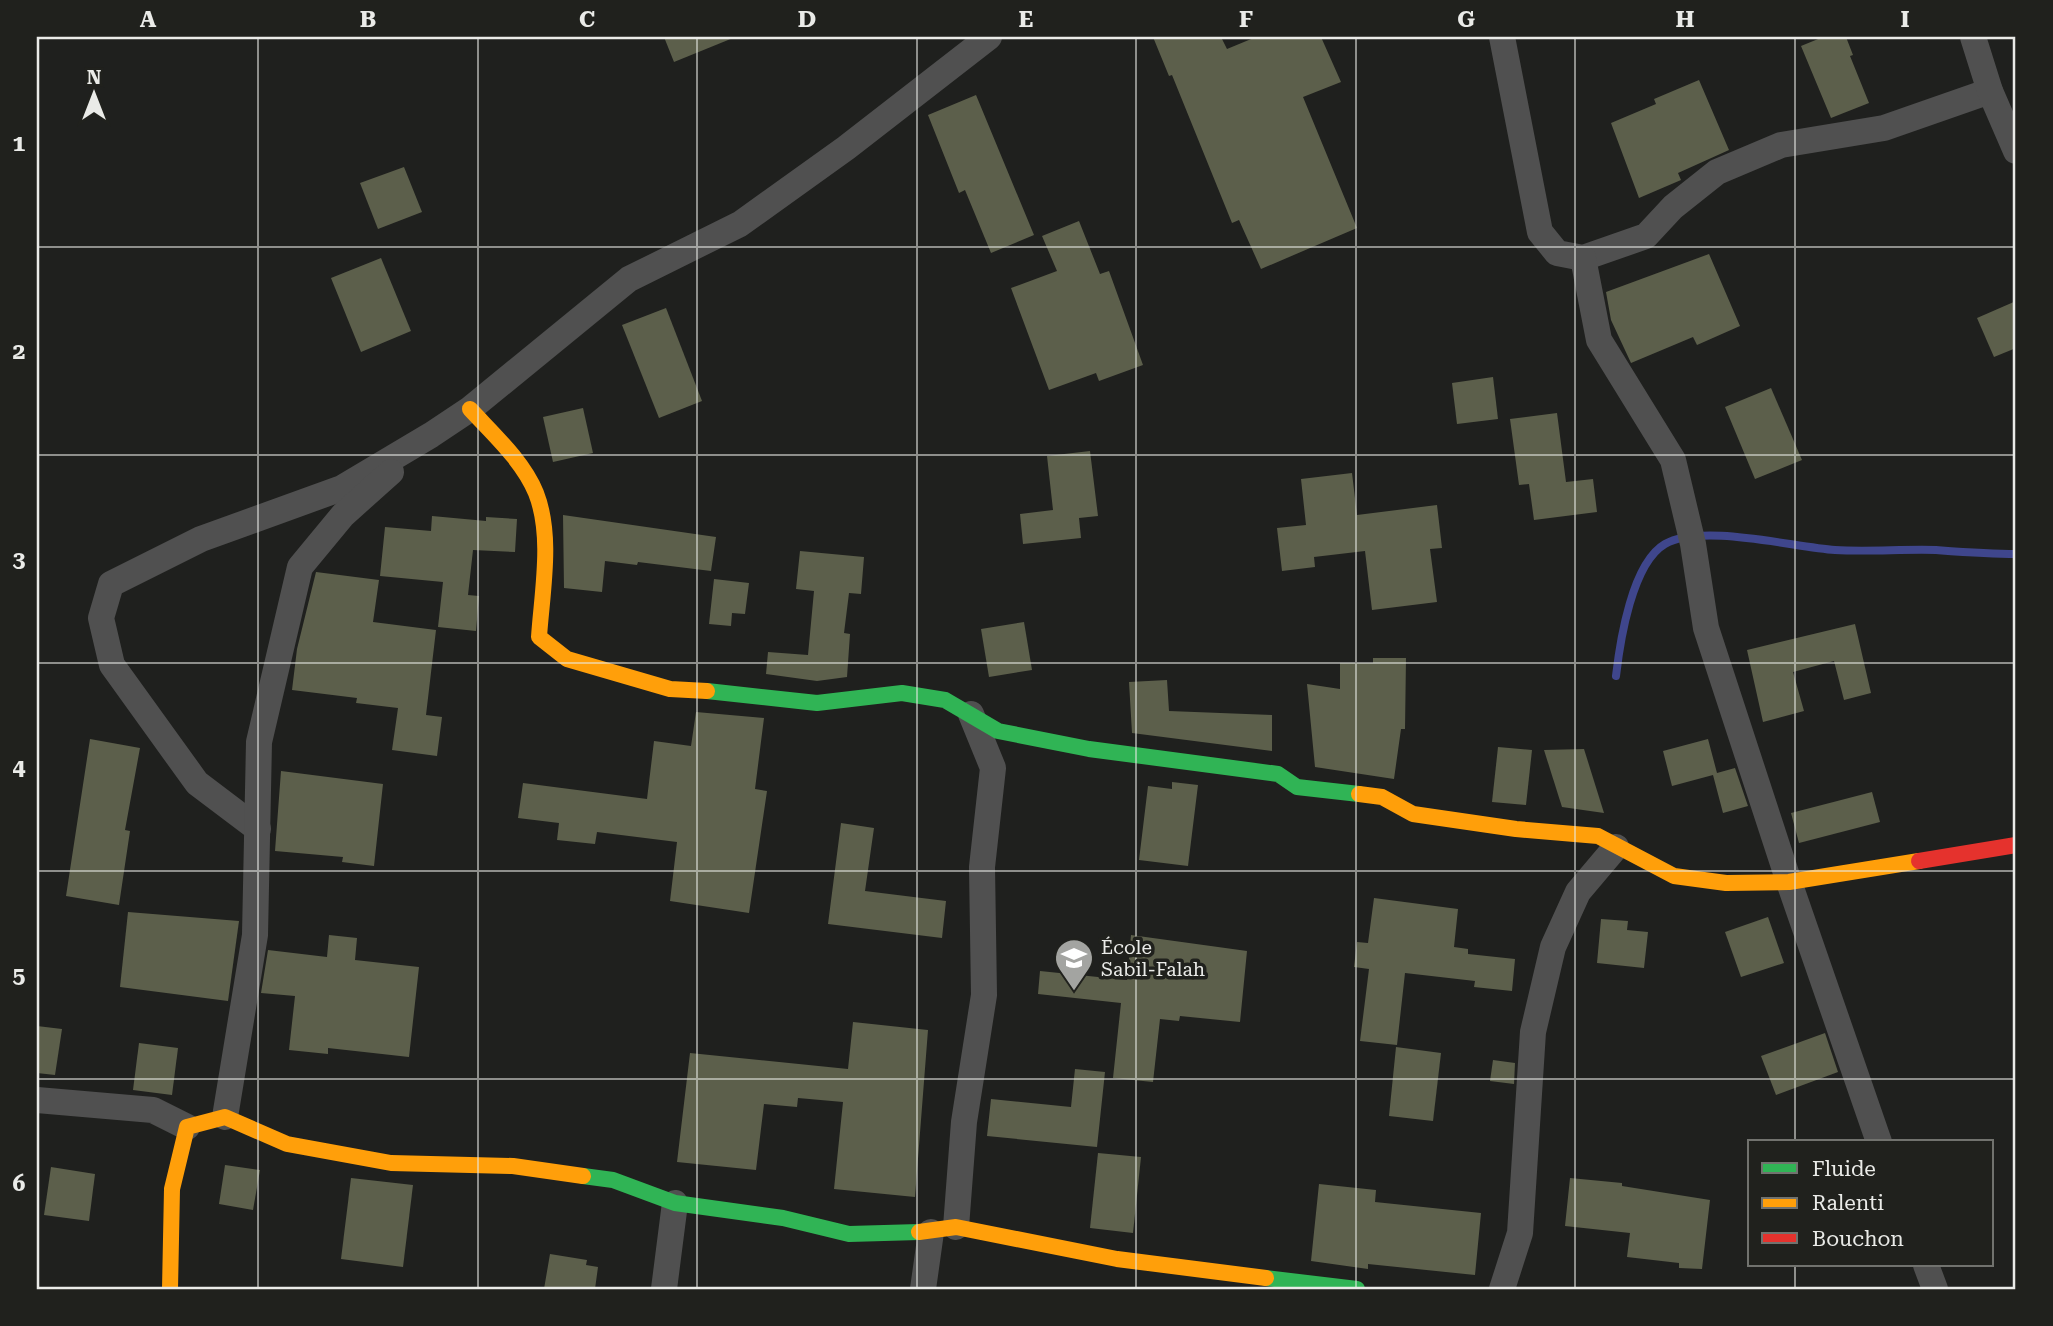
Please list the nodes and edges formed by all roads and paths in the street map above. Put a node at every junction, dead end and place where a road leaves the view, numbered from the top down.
1 (989, 37) edge
2 (1503, 37) edge
3 (1973, 37) edge
4 (1990, 92) junction
5 (2016, 151) edge
6 (1583, 258) junction
7 (470, 409) junction
8 (432, 435) junction
9 (971, 714) junction
10 (258, 829) junction
11 (2016, 845) edge
12 (1616, 847) junction
13 (1789, 883) junction
14 (37, 1100) edge
15 (225, 1117) junction
16 (187, 1127) junction
17 (1878, 1140) edge
18 (675, 1203) junction
19 (943, 1230) junction
20 (1926, 1266) edge
21 (170, 1289) edge
22 (664, 1289) edge
23 (923, 1289) edge
24 (1357, 1289) edge
25 (1503, 1289) edge
26 (1936, 1289) edge

1 - 7 street
2 - 6 street
3 - 4 street
4 - 5 street
4 - 6 street
6 - 13 street
7 - 8 street
7 - 9 street
8 - 10 street
8 - 10 street
9 - 12 street
9 - 19 street
10 - 15 street
11 - 13 street
12 - 13 street
12 - 25 street
13 - 17 street
14 - 16 street
15 - 16 street
15 - 18 street
16 - 21 street
18 - 19 street
18 - 22 street
19 - 23 street
19 - 24 street
20 - 26 street

